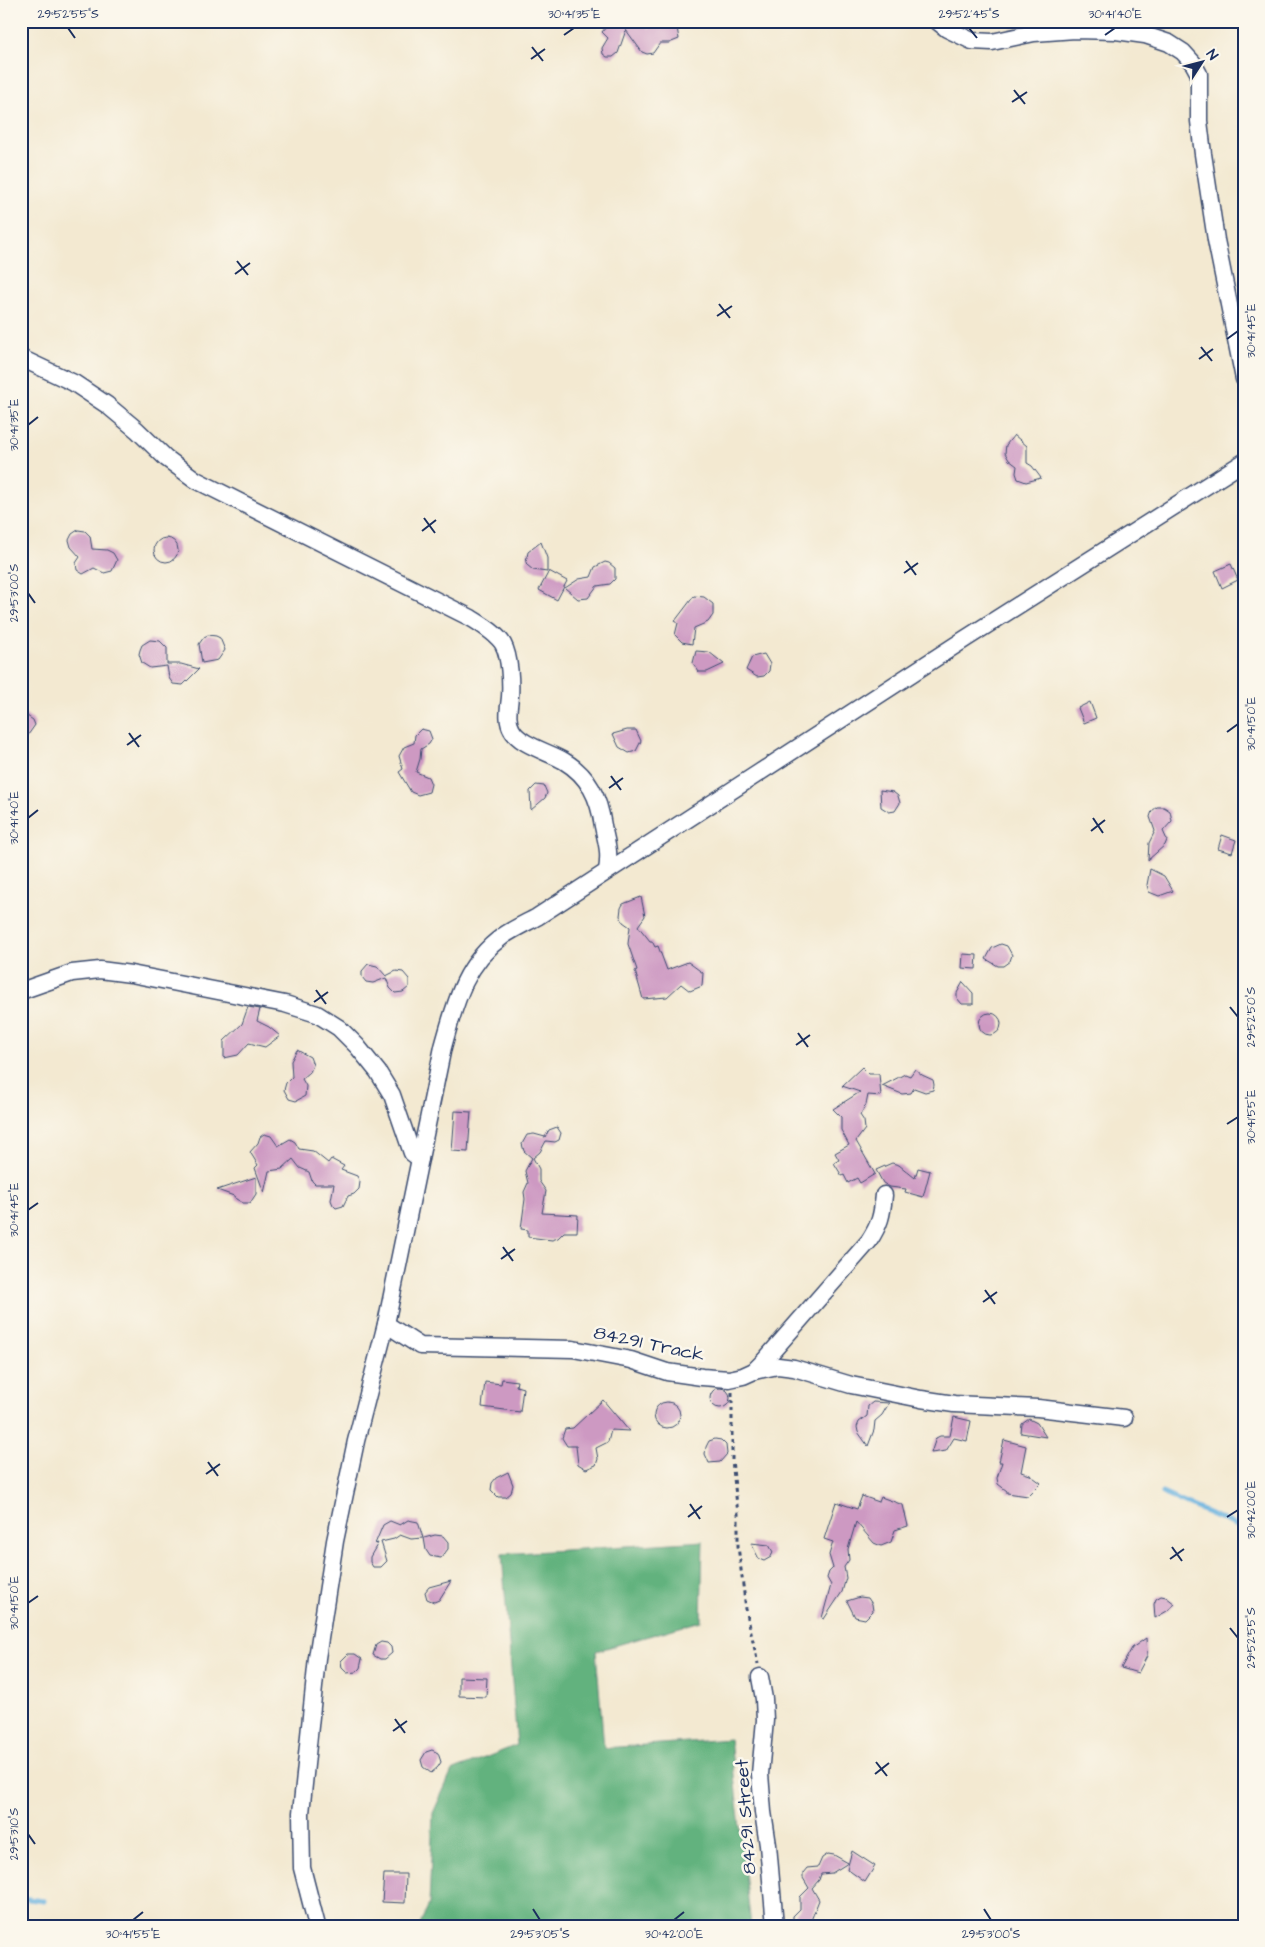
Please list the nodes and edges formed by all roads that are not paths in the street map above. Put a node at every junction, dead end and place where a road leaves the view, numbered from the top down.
1 (937, 21) edge
2 (21, 358) edge
3 (1244, 378) edge
4 (1244, 462) edge
5 (607, 871) junction
6 (21, 991) edge
7 (420, 1159) junction
8 (884, 1195) dead end
9 (386, 1324) junction
10 (754, 1371) junction
11 (1124, 1418) dead end
12 (760, 1677) road end
13 (317, 1926) edge
14 (775, 1926) edge

1 - 3 street
2 - 5 street
4 - 5 street
5 - 7 street
6 - 7 street
7 - 9 street
8 - 10 street
9 - 10 street, 84291 Track
9 - 13 street
10 - 11 street
12 - 14 street, 84291 Street

